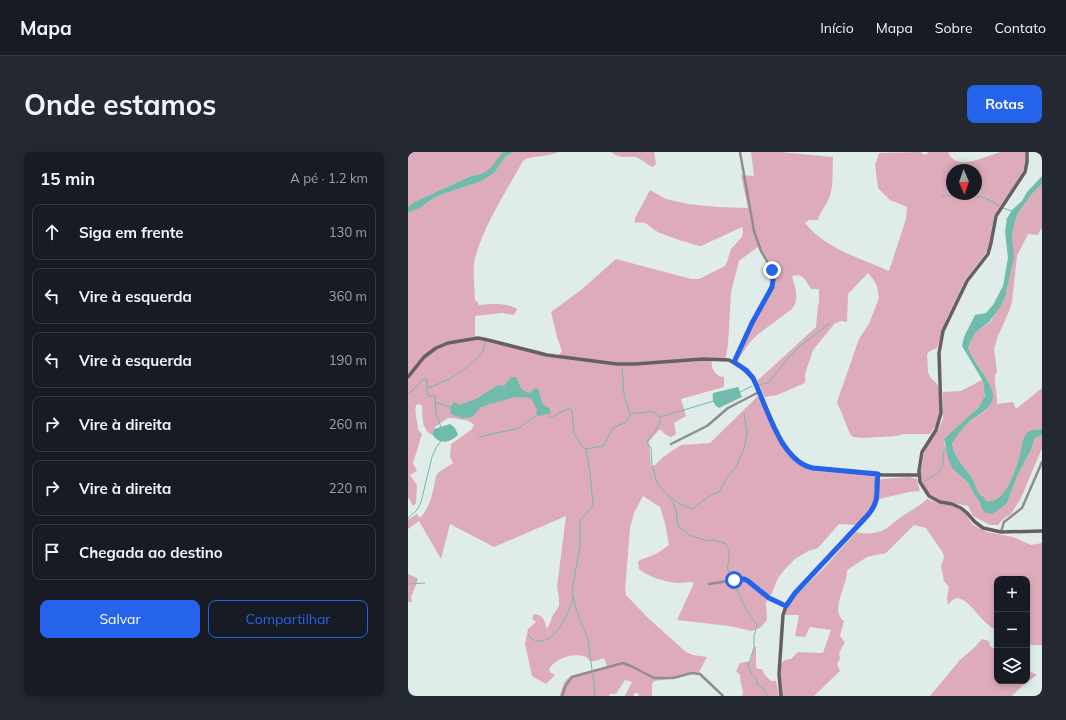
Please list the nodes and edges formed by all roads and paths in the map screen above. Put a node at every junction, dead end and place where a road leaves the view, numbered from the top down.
1 (740, 152) edge
2 (1027, 152) edge
3 (734, 362) junction
4 (408, 377) edge
5 (760, 392) junction
6 (671, 444) dead end
7 (1042, 464) edge
8 (878, 474) junction
9 (919, 475) junction
10 (1042, 531) edge
11 (1001, 532) junction
12 (709, 584) dead end
13 (786, 606) junction
14 (562, 696) edge
15 (724, 696) edge
16 (781, 696) edge

1 - 3 street
2 - 9 main road
3 - 4 main road
3 - 5 main road
5 - 6 street
5 - 8 main road
7 - 11 street
8 - 9 main road
8 - 13 main road
9 - 11 main road
10 - 11 main road
12 - 13 street
13 - 16 main road
14 - 15 street

